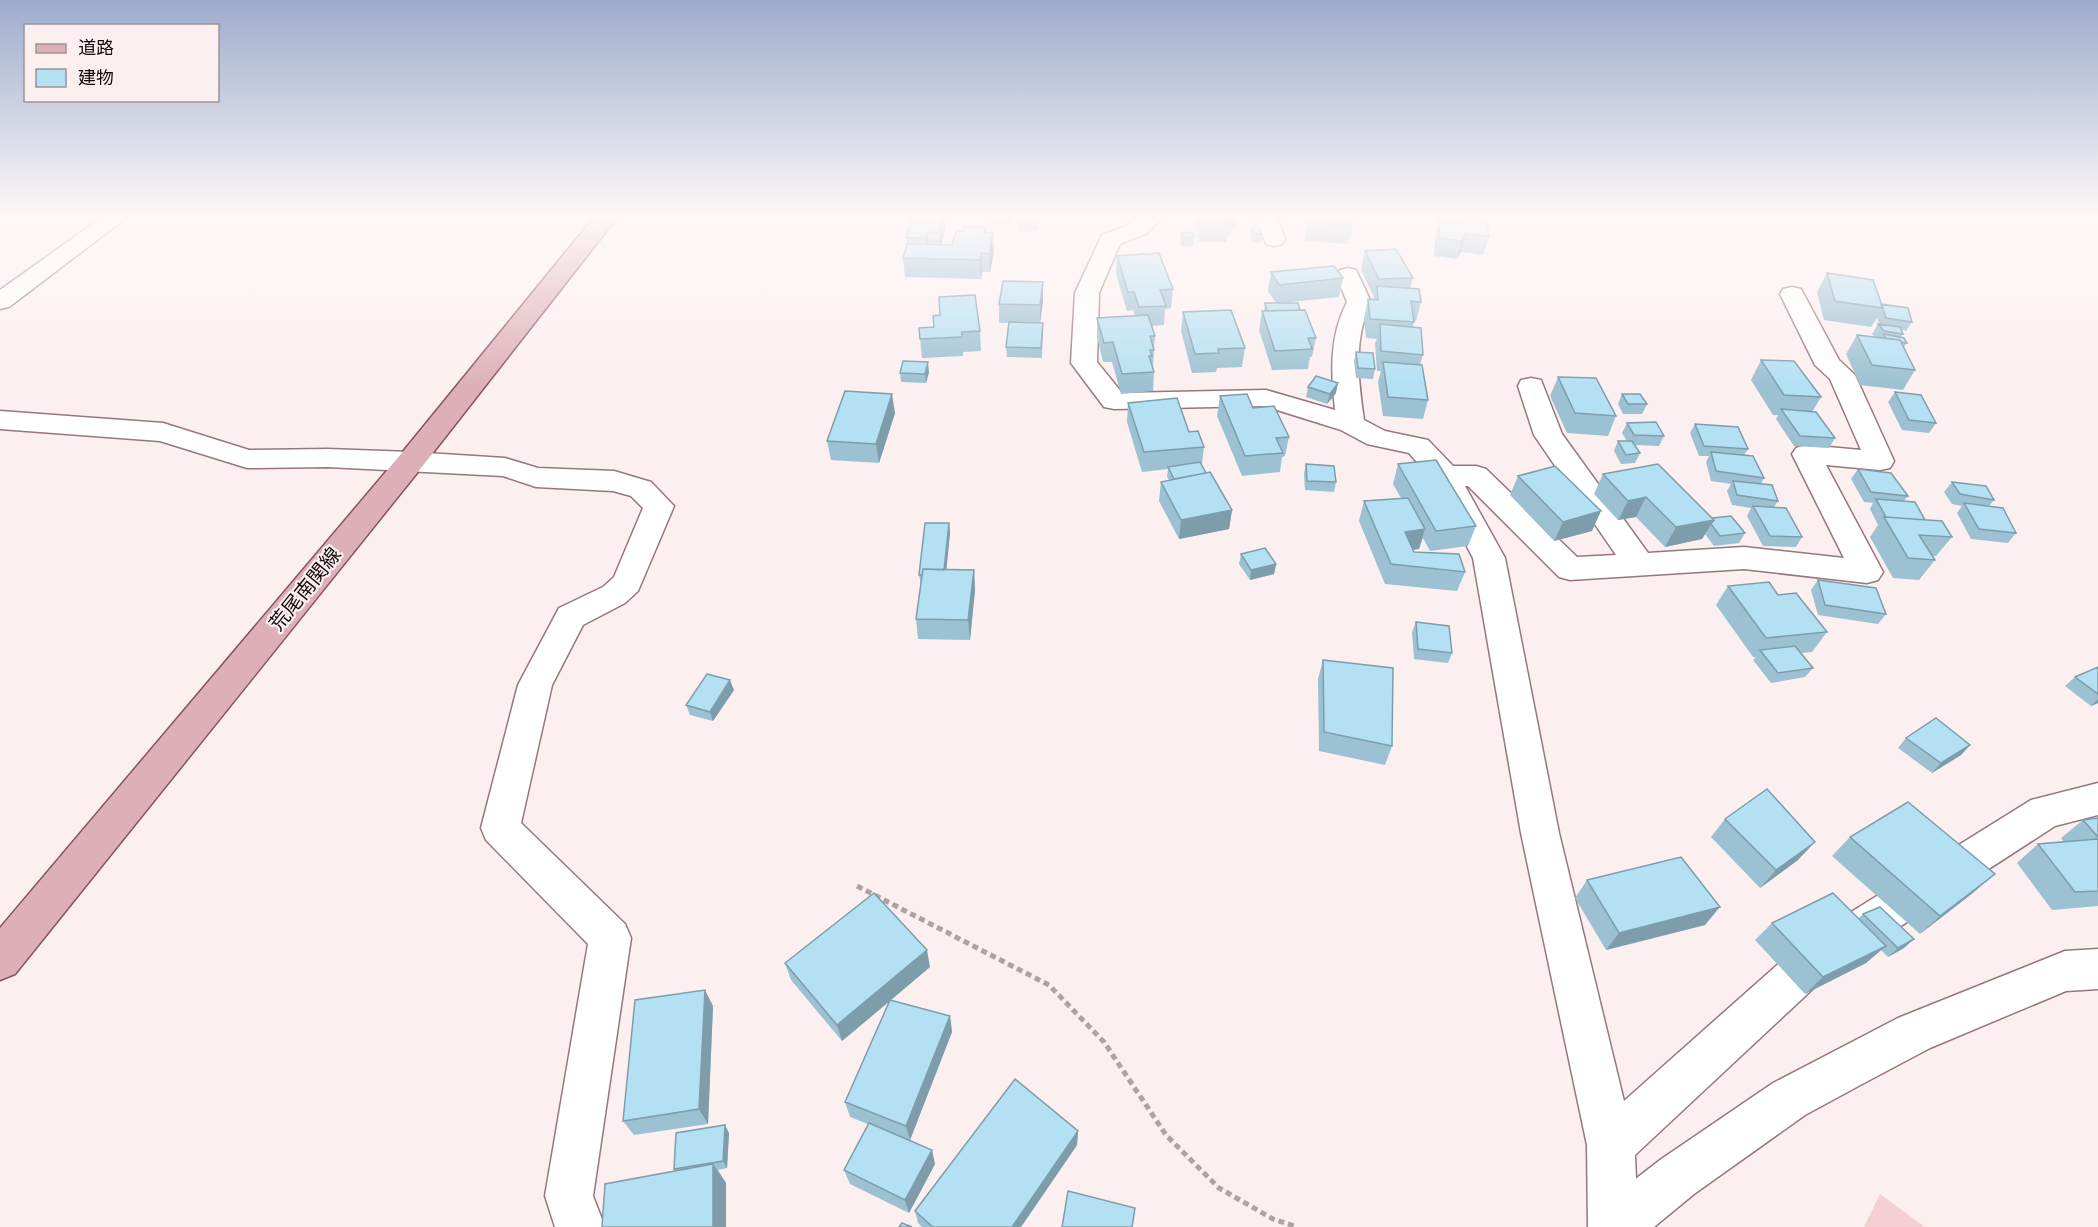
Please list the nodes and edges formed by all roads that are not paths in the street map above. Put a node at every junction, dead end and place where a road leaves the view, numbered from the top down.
1 (41, 272) edge
2 (562, 272) edge
3 (1096, 272) edge
4 (1348, 275) dead end
5 (1792, 294) dead end
6 (0, 302) edge
7 (1531, 386) dead end
8 (0, 420) edge
9 (1351, 424) junction
10 (411, 461) junction
11 (1445, 476) junction
12 (1640, 565) junction
13 (2098, 798) edge
14 (0, 960) edge
15 (2098, 969) edge
16 (1611, 1145) junction
17 (580, 1227) edge
18 (1614, 1227) edge

1 - 6 street
2 - 10 main road, 荒尾南関線
3 - 9 street
4 - 9 street
5 - 12 street
7 - 12 street
8 - 10 street
9 - 11 street
10 - 14 main road, 荒尾南関線
10 - 17 street
11 - 12 street
11 - 16 street
13 - 16 street
15 - 18 street
16 - 18 street

